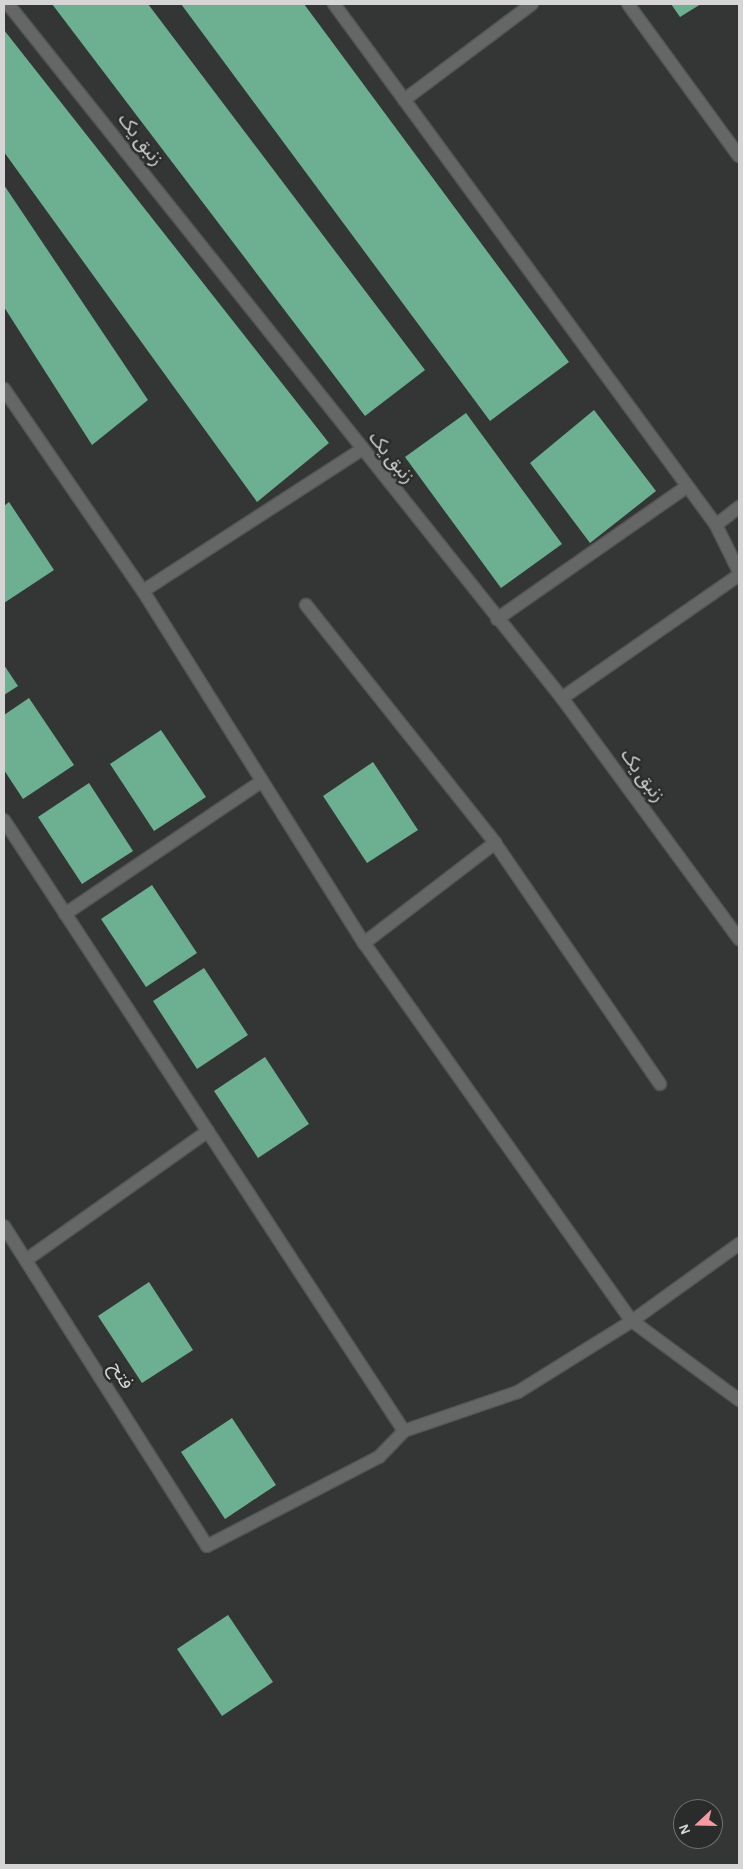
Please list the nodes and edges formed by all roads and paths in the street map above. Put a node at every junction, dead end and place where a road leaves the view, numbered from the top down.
1 (8, 4) edge
2 (334, 4) edge
3 (532, 4) edge
4 (628, 4) edge
5 (404, 100) junction
6 (739, 156) edge
7 (4, 389) edge
8 (361, 450) junction
9 (685, 488) junction
10 (739, 507) edge
11 (716, 525) junction
12 (739, 574) edge
13 (143, 592) junction
14 (306, 605) dead end
15 (497, 619) junction
16 (562, 698) junction
17 (261, 782) junction
18 (4, 820) edge
19 (495, 843) junction
20 (65, 914) junction
21 (739, 939) edge
22 (364, 943) junction
23 (660, 1084) dead end
24 (208, 1131) junction
25 (4, 1226) edge
26 (739, 1244) edge
27 (26, 1260) junction
28 (632, 1321) junction
29 (739, 1400) edge
30 (404, 1431) junction

1 - 8 street, زنبق یک
2 - 5 street
3 - 5 street
4 - 6 street
5 - 9 street
7 - 13 street
8 - 13 street
8 - 15 street, زنبق یک
9 - 11 street
9 - 15 street
10 - 11 street
11 - 12 street
12 - 16 street
13 - 17 street
14 - 19 street
15 - 16 street, زنبق یک
16 - 21 street, زنبق یک
17 - 20 street
17 - 22 street
18 - 20 street
19 - 22 street
19 - 23 street
20 - 24 street
22 - 28 street
24 - 27 street
24 - 30 street
25 - 27 street, فتح
26 - 28 street
27 - 30 street, فتح
28 - 29 street
28 - 30 street

